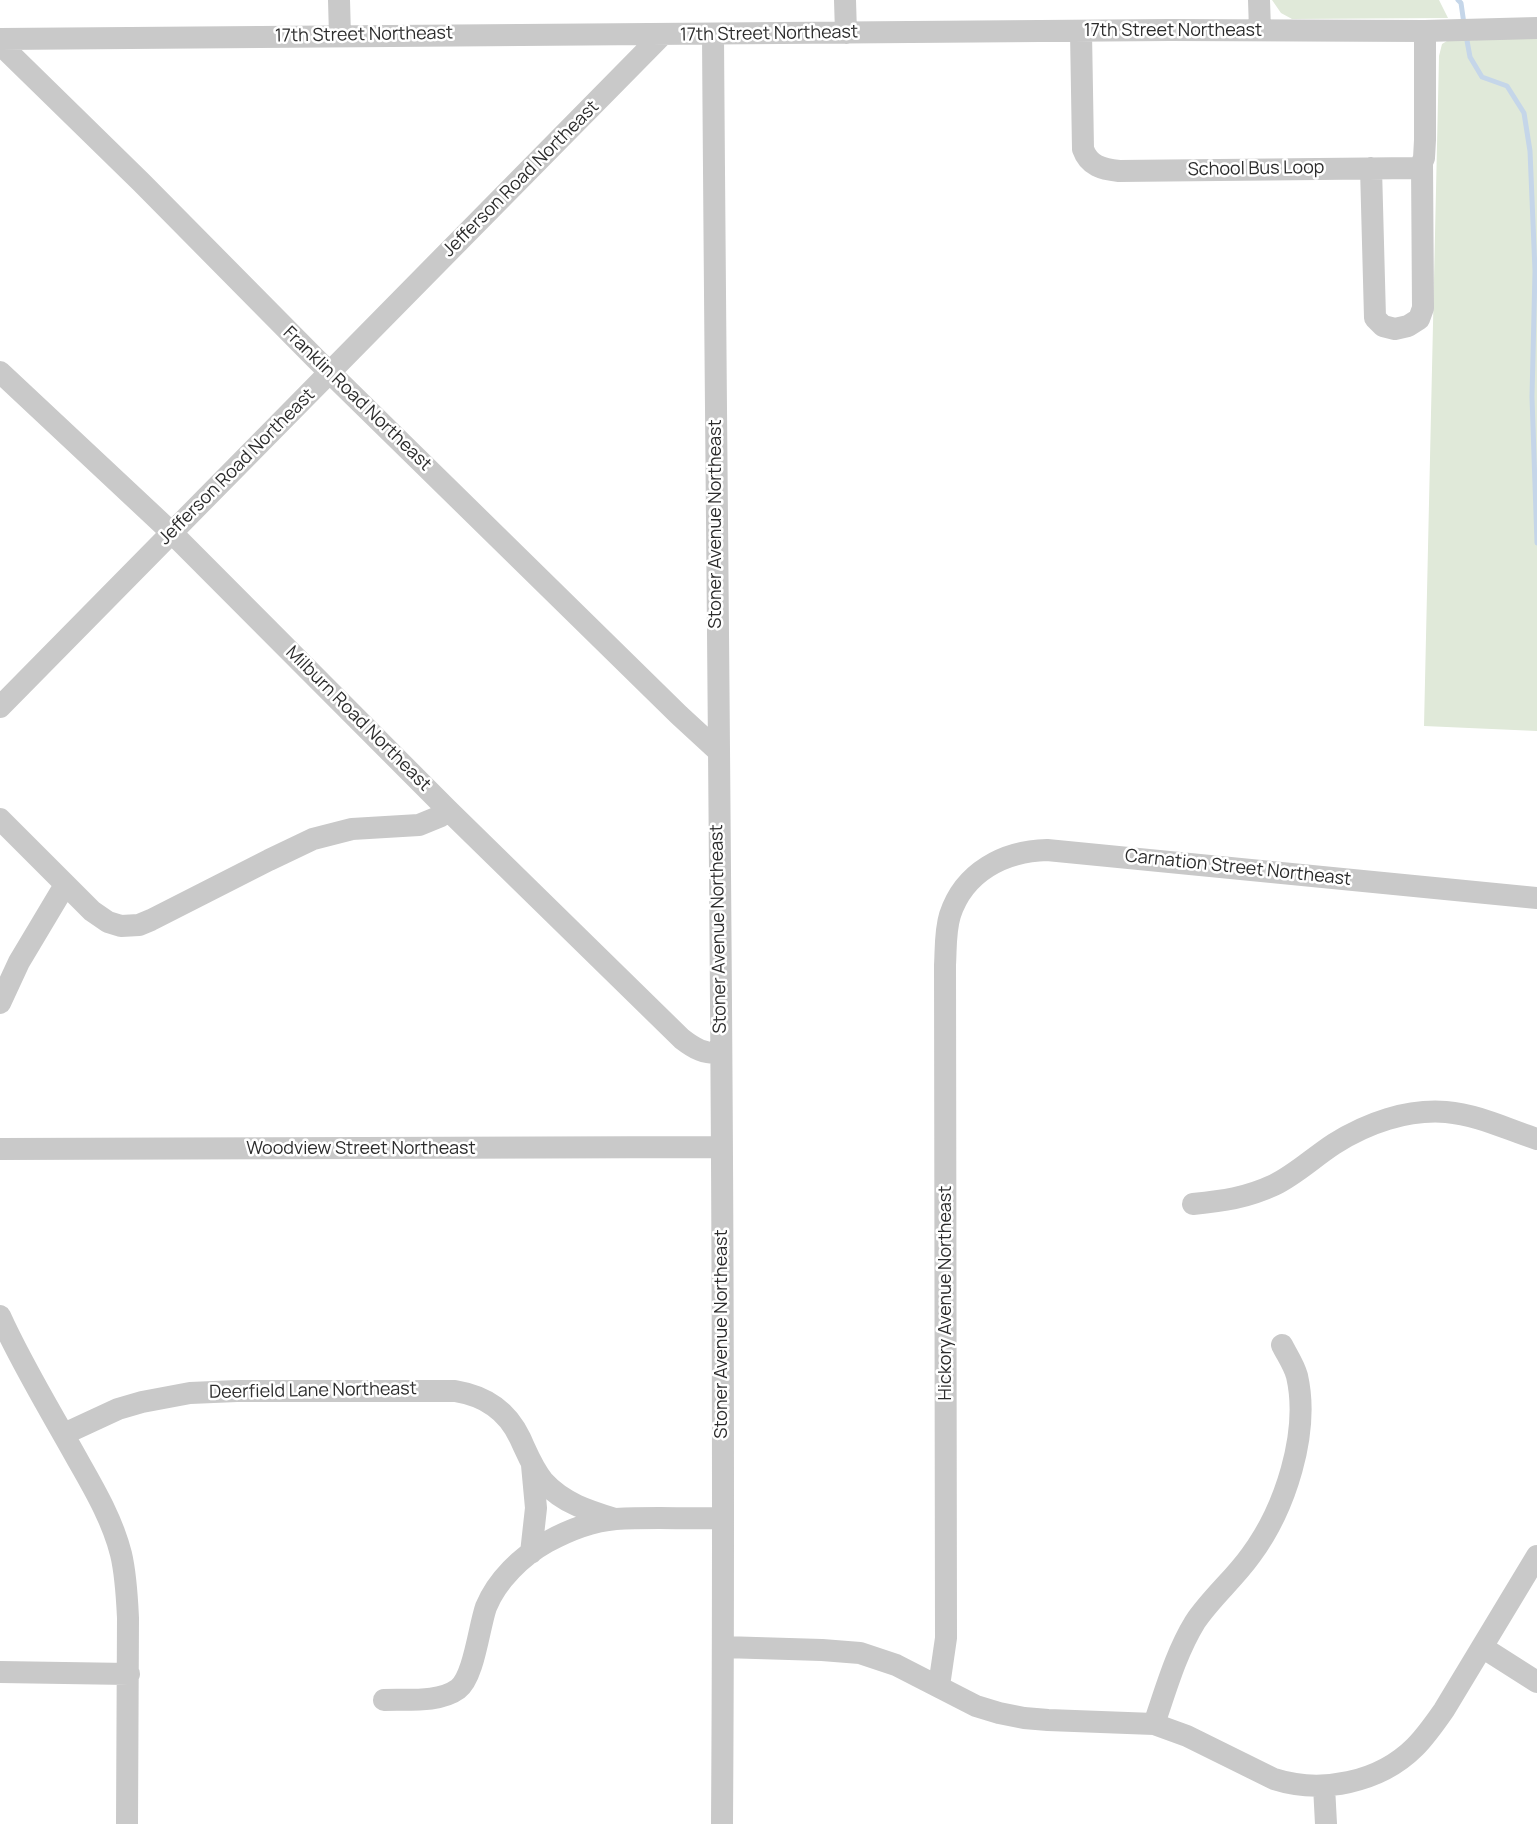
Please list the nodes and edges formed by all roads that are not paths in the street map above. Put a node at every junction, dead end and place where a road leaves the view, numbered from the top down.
1 (339, 0) edge
2 (845, 0) edge
3 (1259, 0) edge
4 (1537, 28) edge
5 (1260, 30) junction
6 (1425, 31) junction
7 (1082, 32) junction
8 (846, 33) junction
9 (662, 35) junction
10 (713, 35) junction
11 (340, 36) junction
12 (0, 39) edge
13 (0, 44) edge
14 (1422, 163) junction
15 (1372, 168) junction
16 (0, 372) edge
17 (330, 373) junction
18 (172, 533) junction
19 (0, 707) edge
20 (718, 750) junction
21 (448, 810) junction
22 (0, 819) edge
23 (65, 885) junction
24 (1537, 898) edge
25 (956, 900) joint
26 (0, 1003) edge
27 (721, 1053) junction
28 (1537, 1139) edge
29 (721, 1147) junction
30 (0, 1149) edge
31 (1193, 1204) dead end
32 (0, 1316) edge
33 (1282, 1345) dead end
34 (64, 1434) junction
35 (532, 1465) junction
36 (722, 1518) junction
37 (615, 1519) junction
38 (531, 1553) junction
39 (1537, 1556) edge
40 (723, 1647) junction
41 (1482, 1648) junction
42 (0, 1672) edge
43 (129, 1674) junction
44 (1537, 1682) edge
45 (940, 1686) junction
46 (384, 1700) dead end
47 (1154, 1724) junction
48 (1324, 1786) junction
49 (127, 1824) edge
50 (722, 1824) edge
51 (1326, 1824) edge

1 - 11 street
2 - 8 street
3 - 5 street
4 - 6 street, 17th Street Northeast
5 - 6 street, 17th Street Northeast
5 - 7 street, 17th Street Northeast
6 - 14 street
7 - 8 street, 17th Street Northeast
7 - 15 street, School Bus Loop
8 - 10 street, 17th Street Northeast
9 - 10 street, 17th Street Northeast
9 - 11 street, 17th Street Northeast
9 - 17 street, Jefferson Road Northeast
10 - 20 street, Stoner Avenue Northeast
11 - 12 street, 17th Street Northeast
13 - 17 street, Franklin Road Northeast
14 - 15 street, School Bus Loop
14 - 15 street
16 - 18 street, Milburn Road Northeast
17 - 18 street, Jefferson Road Northeast
17 - 20 street, Franklin Road Northeast
18 - 19 street, Jefferson Road Northeast
18 - 21 street, Milburn Road Northeast
20 - 27 street, Stoner Avenue Northeast
21 - 23 street
21 - 27 street, Milburn Road Northeast
22 - 23 street
23 - 26 street
24 - 25 street, Carnation Street Northeast
25 - 45 street, Hickory Avenue Northeast
27 - 29 street, Stoner Avenue Northeast
28 - 31 street
29 - 30 street, Woodview Street Northeast
29 - 36 street, Stoner Avenue Northeast
32 - 34 street
33 - 47 street
34 - 35 street, Deerfield Lane Northeast
34 - 43 street
35 - 37 street, Deerfield Lane Northeast
35 - 38 street, Deerfield Lane Northeast
36 - 37 street, Deerfield Lane Northeast
36 - 40 street, Stoner Avenue Northeast
37 - 38 street, Deerfield Lane Northeast
38 - 46 street
39 - 41 street
40 - 45 street
40 - 50 street, Stoner Avenue Northeast
41 - 44 street
41 - 48 street
42 - 43 street
43 - 49 street
45 - 47 street
47 - 48 street
48 - 51 street

